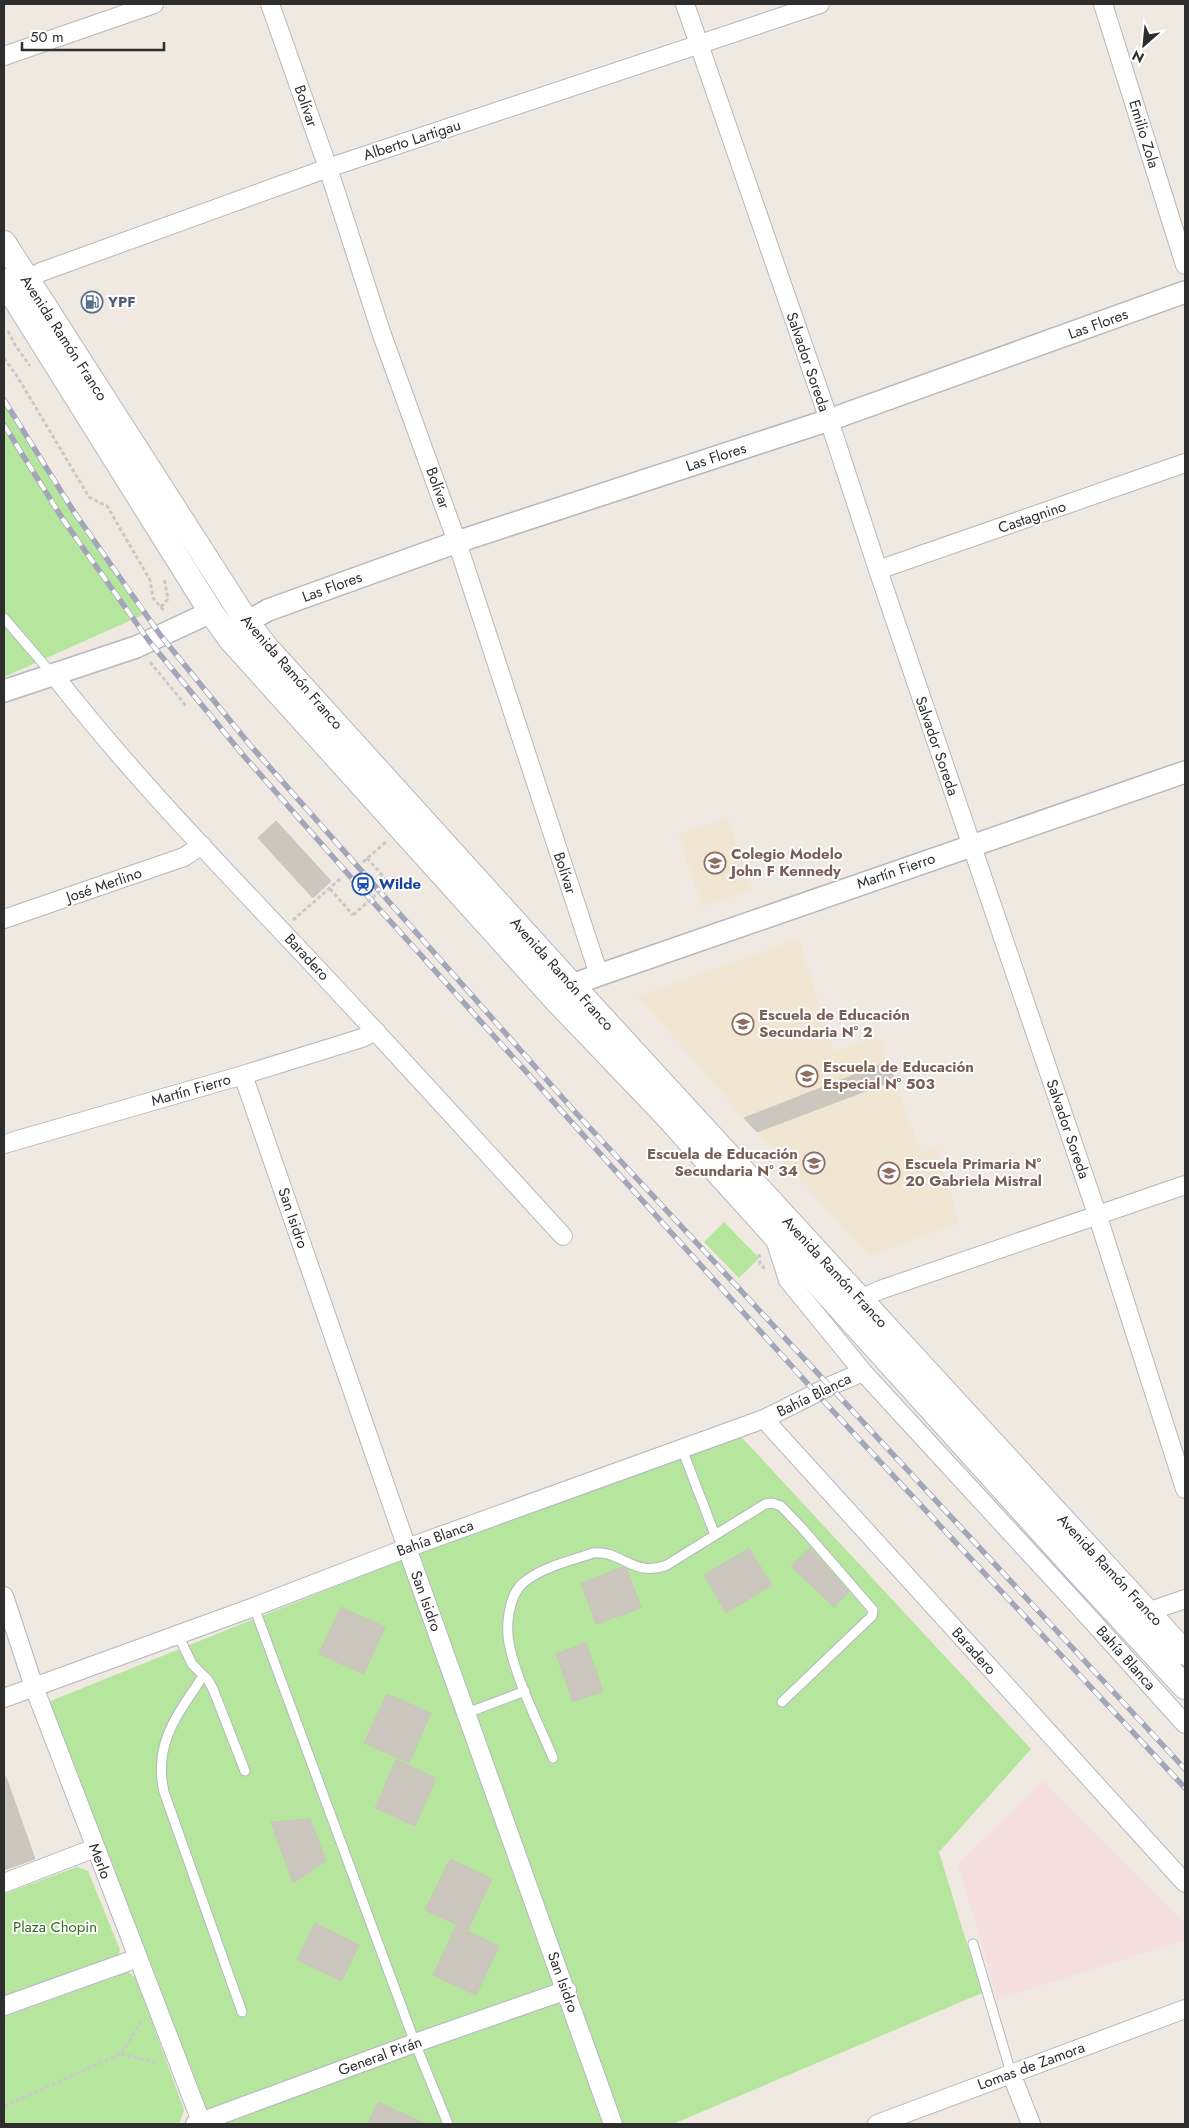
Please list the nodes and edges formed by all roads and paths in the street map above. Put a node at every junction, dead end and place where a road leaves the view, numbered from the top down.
1 (154, 4) edge
2 (270, 4) edge
3 (684, 4) edge
4 (820, 4) edge
5 (1103, 4) edge
6 (698, 46) junction
7 (4, 56) edge
8 (328, 168) junction
9 (4, 243) edge
10 (1185, 265) edge
11 (13, 283) edge
12 (1185, 292) edge
13 (4, 358) edge
14 (829, 420) junction
15 (1185, 463) edge
16 (457, 542) junction
17 (878, 570) junction
18 (211, 612) junction
19 (4, 618) edge
20 (247, 622) junction
21 (178, 628) junction
22 (136, 646) junction
23 (54, 675) junction
24 (4, 691) edge
25 (187, 707) dead end
26 (1185, 772) edge
27 (380, 834) dead end
28 (202, 845) junction
29 (971, 845) junction
30 (393, 848) dead end
31 (363, 862) dead end
32 (340, 880) dead end
33 (330, 889) junction
34 (4, 919) edge
35 (282, 930) junction
36 (599, 975) junction
37 (563, 992) junction
38 (376, 1031) junction
39 (243, 1075) junction
40 (4, 1144) edge
41 (1185, 1185) edge
42 (1097, 1214) junction
43 (564, 1236) dead end
44 (766, 1239) junction
45 (767, 1271) dead end
46 (860, 1299) junction
47 (863, 1372) junction
48 (764, 1419) junction
49 (682, 1450) junction
50 (1185, 1489) edge
51 (715, 1535) junction
52 (406, 1548) junction
53 (4, 1596) edge
54 (1185, 1599) edge
55 (254, 1607) junction
56 (1084, 1611) junction
57 (1148, 1611) junction
58 (1124, 1621) junction
59 (178, 1635) junction
60 (1185, 1653) edge
61 (203, 1676) junction
62 (34, 1687) junction
63 (1185, 1687) edge
64 (525, 1691) junction
65 (4, 1698) edge
66 (782, 1702) dead end
67 (467, 1713) junction
68 (1185, 1724) edge
69 (553, 1758) dead end
70 (245, 1771) dead end
71 (95, 1848) junction
72 (4, 1883) edge
73 (1185, 1883) edge
74 (973, 1944) dead end
75 (138, 1958) junction
76 (567, 1990) junction
77 (155, 2002) junction
78 (4, 2006) edge
79 (1185, 2009) edge
80 (242, 2012) dead end
81 (415, 2043) junction
82 (121, 2054) junction
83 (181, 2068) junction
84 (1011, 2073) junction
85 (4, 2106) edge
86 (199, 2123) edge
87 (448, 2124) edge
88 (614, 2124) edge
89 (877, 2124) edge
90 (1031, 2124) edge

1 - 7 street
2 - 8 street, Bolívar
3 - 6 street, Salvador Soreda
4 - 6 street, Alberto Lartigau
5 - 10 street, Emilio Zola
6 - 8 street, Alberto Lartigau
6 - 14 street, Salvador Soreda
8 - 11 street, Alberto Lartigau
8 - 16 street, Bolívar
9 - 11 main road, Avenida Ramón Franco
11 - 18 main road, Avenida Ramón Franco
11 - 20 main road, Avenida Ramón Franco
12 - 14 street, Las Flores
13 - 21 path
14 - 16 street, Las Flores
14 - 17 street, Salvador Soreda
15 - 17 street, Castagnino
16 - 20 street, Las Flores
16 - 36 street, Bolívar
17 - 29 street, Salvador Soreda
18 - 21 street
18 - 37 main road, Avenida Ramón Franco
19 - 23 lane
20 - 37 main road, Avenida Ramón Franco
21 - 22 street
22 - 23 street
22 - 25 path
23 - 24 street
23 - 28 street, Baradero
26 - 29 street, Martín Fierro
27 - 30 path
28 - 34 street, José Merlino
28 - 35 street, Baradero
29 - 36 street, Martín Fierro
29 - 42 street, Salvador Soreda
31 - 33 path, bridge
32 - 33 path
33 - 35 path
35 - 38 street, Baradero
36 - 37 street, Martín Fierro
37 - 44 main road, Avenida Ramón Franco
37 - 46 main road, Avenida Ramón Franco
38 - 39 street, Martín Fierro
38 - 43 street, Baradero
39 - 40 street, Martín Fierro
39 - 52 street, San Isidro
41 - 42 street
42 - 46 street
42 - 50 street, Salvador Soreda
44 - 45 path
44 - 47 street, Bahía Blanca
44 - 58 main road, Avenida Ramón Franco
46 - 57 main road, Avenida Ramón Franco
47 - 48 street, Bahía Blanca
47 - 56 street, Bahía Blanca
48 - 49 street, Bahía Blanca
48 - 73 street, Baradero
49 - 51 lane
49 - 52 street, Bahía Blanca
51 - 64 lane
51 - 66 lane
52 - 55 street, Bahía Blanca
52 - 67 street, San Isidro
53 - 62 street, Merlo
54 - 57 street
55 - 59 street, Bahía Blanca
55 - 81 lane
56 - 58 street
56 - 68 street, Bahía Blanca
57 - 58 street
57 - 60 main road, Avenida Ramón Franco
58 - 63 main road, Avenida Ramón Franco
59 - 61 lane
59 - 62 street, Bahía Blanca
61 - 70 lane
61 - 80 lane
62 - 65 street, Bahía Blanca
62 - 71 street, Merlo
64 - 67 lane
64 - 69 lane
67 - 76 street, San Isidro
71 - 72 street
71 - 75 street, Merlo
74 - 84 lane
75 - 77 street, Merlo
75 - 78 street
76 - 81 street, General Pirán
76 - 88 street, San Isidro
77 - 82 path
77 - 83 street, Merlo
79 - 84 street, Lomas de Zamora
81 - 86 street, General Pirán
81 - 87 lane
82 - 83 path
82 - 85 path
83 - 86 street, Merlo
84 - 89 street, Lomas de Zamora
84 - 90 street

